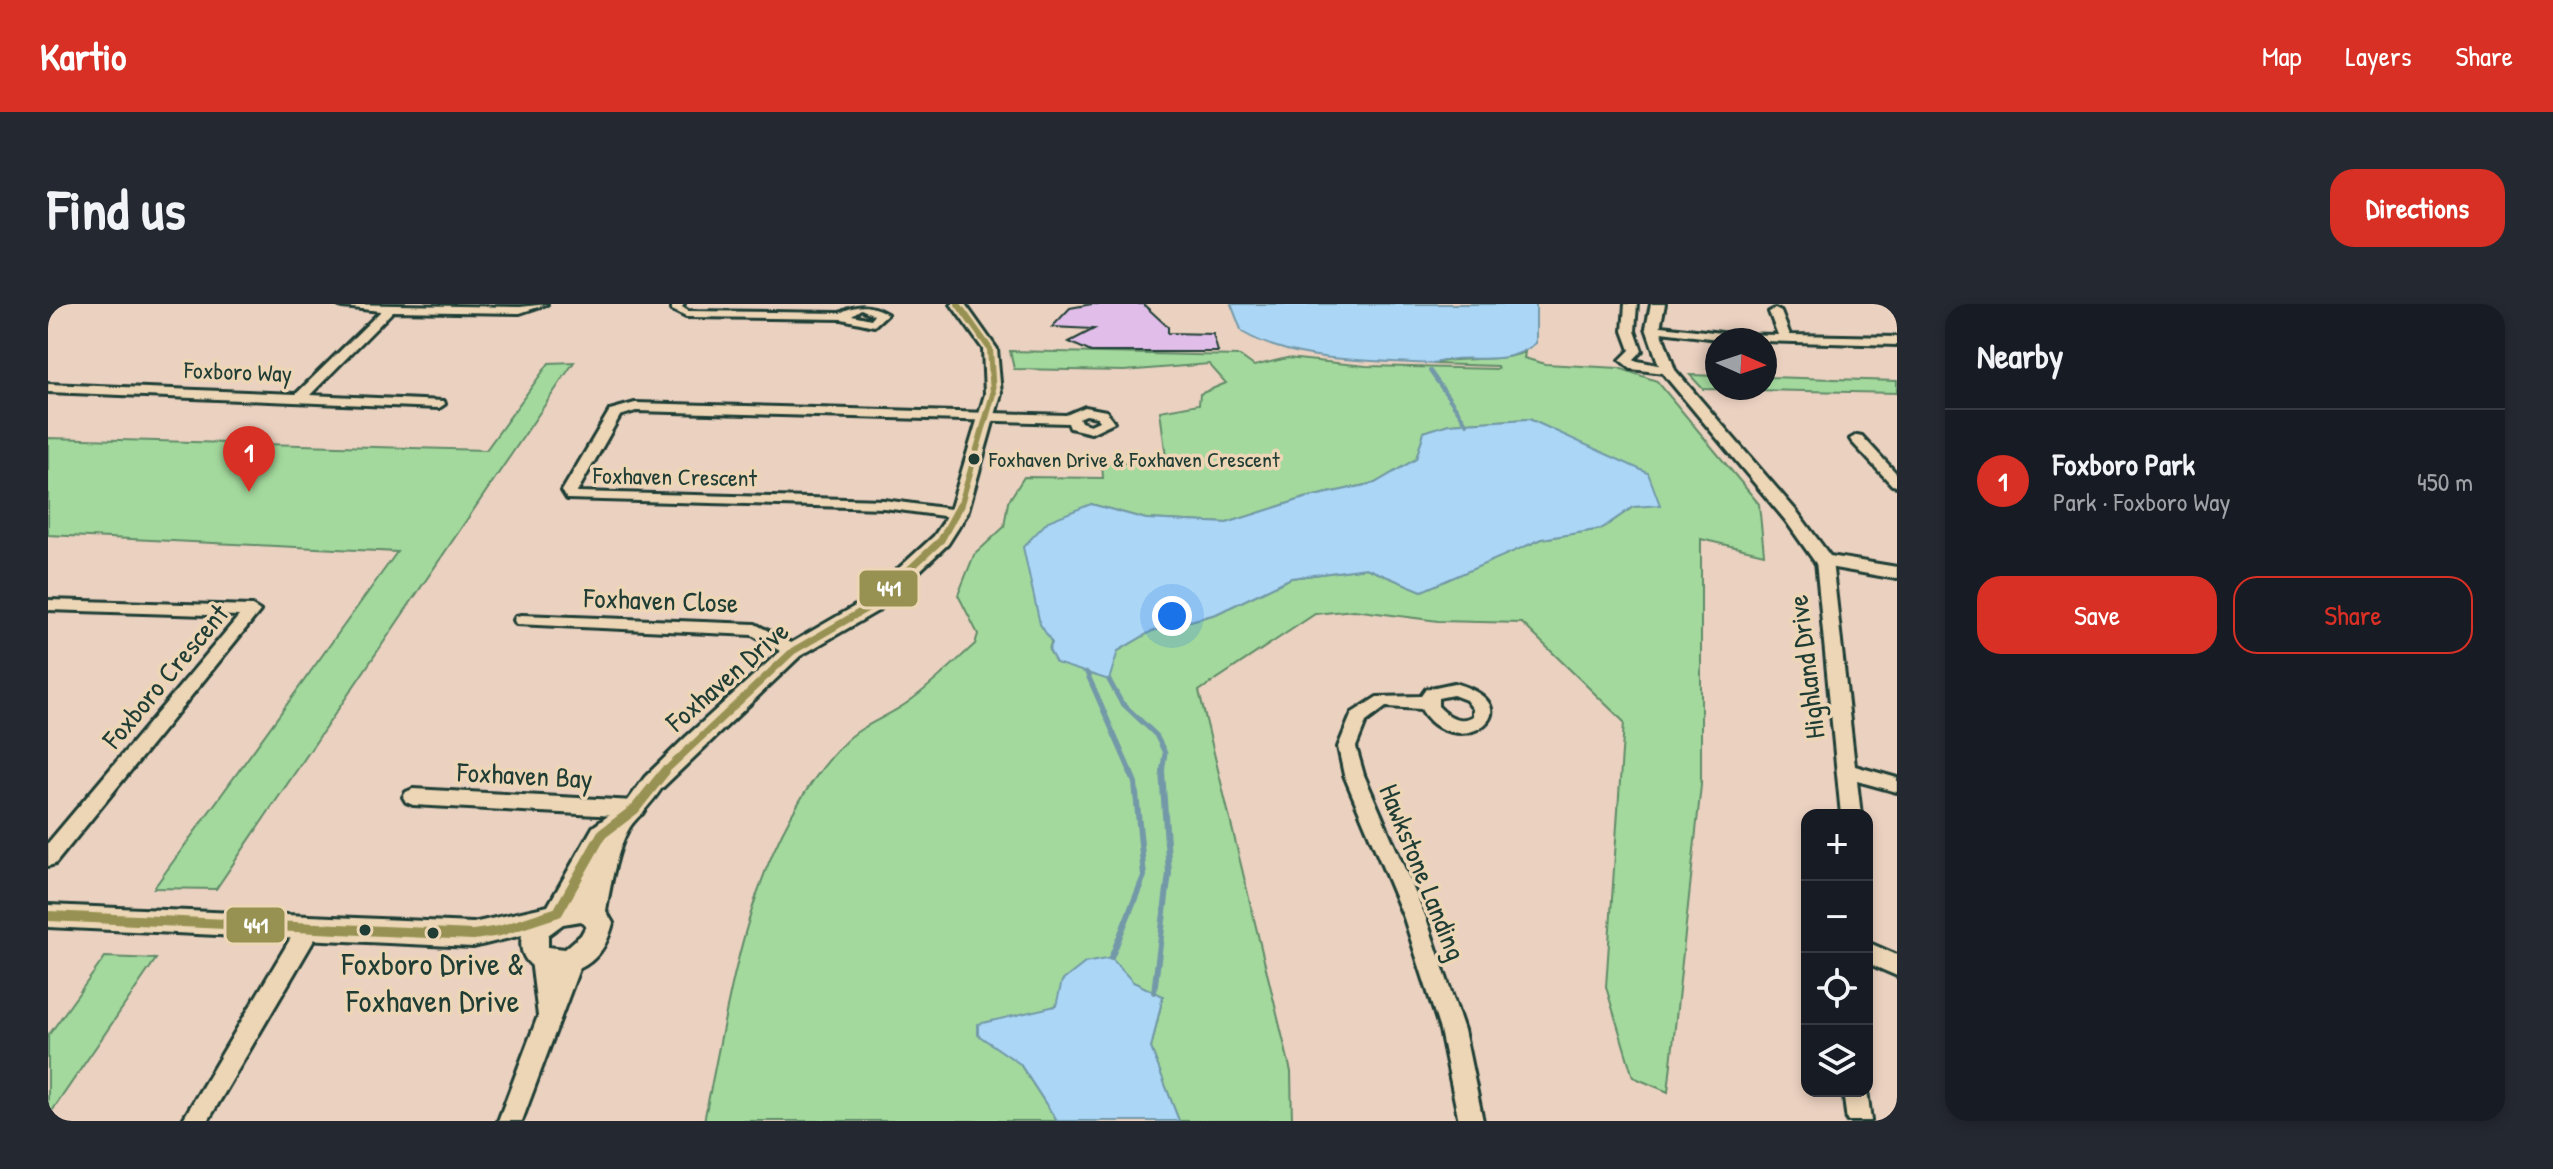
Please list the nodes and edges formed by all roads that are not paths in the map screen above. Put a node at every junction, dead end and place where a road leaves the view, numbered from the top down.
1 (342, 304) edge
2 (541, 304) edge
3 (678, 304) edge
4 (958, 304) edge
5 (1631, 304) edge
6 (1658, 304) edge
7 (860, 305) edge
8 (392, 306) edge
9 (1775, 312) dead end
10 (842, 316) junction
11 (1653, 328) junction
12 (1785, 337) junction
13 (1897, 341) edge
14 (1668, 371) junction
15 (48, 388) edge
16 (300, 398) junction
17 (439, 404) dead end
18 (989, 417) junction
19 (1072, 419) dead end
20 (1857, 439) dead end
21 (1897, 482) edge
22 (958, 514) junction
23 (1824, 561) junction
24 (1897, 573) edge
25 (56, 605) edge
26 (522, 620) dead end
27 (48, 621) edge
28 (793, 651) junction
29 (1427, 703) dead end
30 (1849, 771) junction
31 (1897, 785) edge
32 (413, 797) dead end
33 (1851, 809) edge
34 (629, 814) junction
35 (48, 858) edge
36 (592, 914) junction
37 (48, 916) edge
38 (551, 916) junction
39 (309, 928) junction
40 (473, 935) junction
41 (1869, 953) edge
42 (537, 955) junction
43 (571, 961) junction
44 (1897, 966) edge
45 (551, 1019) junction
46 (1856, 1097) edge
47 (194, 1121) edge
48 (510, 1121) edge
49 (1471, 1121) edge
50 (1859, 1121) edge

1 - 8 street
2 - 8 street
3 - 10 street
4 - 18 street, Foxhaven Drive
5 - 14 street
6 - 11 street
7 - 10 street
7 - 10 street
8 - 16 street, Foxboro Way
9 - 12 street
11 - 12 street
11 - 14 street, Highland Drive
12 - 13 street
14 - 23 street, Highland Drive
15 - 16 street, Foxboro Way
16 - 17 street
18 - 19 street
18 - 22 street, Foxhaven Drive
18 - 22 street, Foxhaven Crescent
20 - 21 street
22 - 28 street, Foxhaven Drive
23 - 24 street
23 - 30 street, Highland Drive
25 - 27 street
25 - 35 street, Foxboro Crescent
26 - 28 street, Foxhaven Close
28 - 34 street, Foxhaven Drive
29 - 49 street, Hawkstone Landing
30 - 31 street, Highland Drive
30 - 33 street, Highland Drive
32 - 34 street, Foxhaven Bay
34 - 36 street, Foxhaven Drive
34 - 38 street, Foxhaven Drive
36 - 38 street
36 - 43 street
37 - 39 street
38 - 40 street
38 - 42 street
39 - 40 street
39 - 47 street
40 - 42 street
41 - 44 street
42 - 43 street
42 - 45 street
43 - 45 street
45 - 48 street
46 - 50 street

